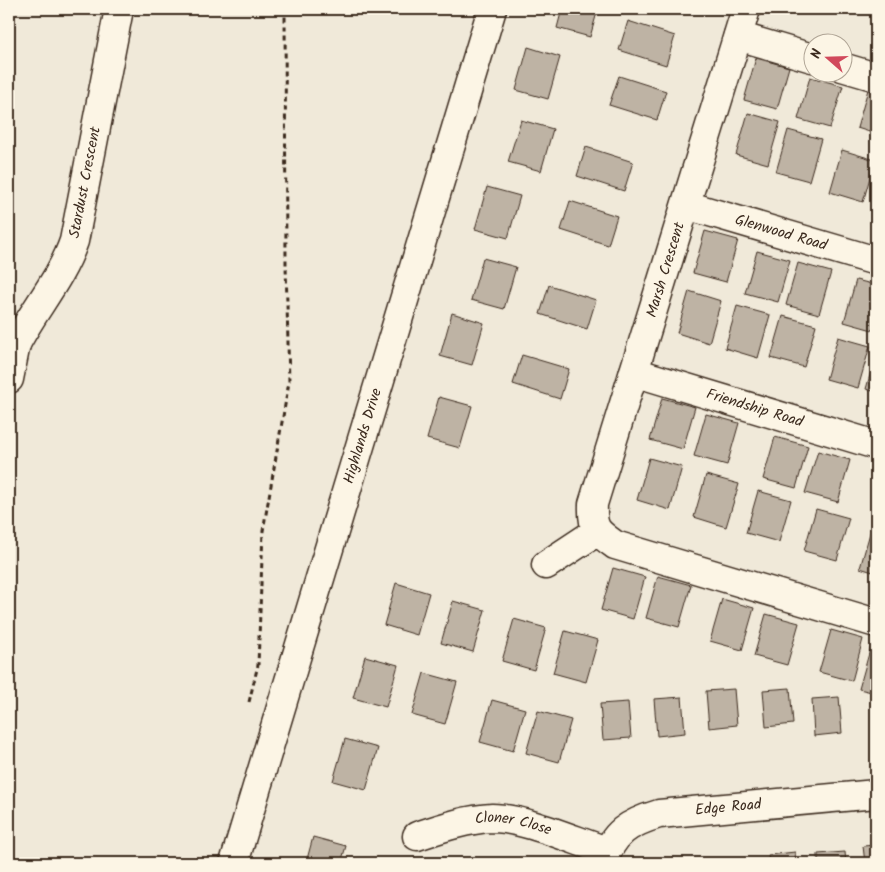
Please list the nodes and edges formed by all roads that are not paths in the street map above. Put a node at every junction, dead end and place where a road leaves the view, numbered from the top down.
1 (119, 9) edge
2 (492, 9) edge
3 (746, 9) edge
4 (738, 36) junction
5 (802, 55) edge
6 (852, 70) edge
7 (876, 77) edge
8 (686, 205) junction
9 (876, 261) edge
10 (12, 342) edge
11 (634, 372) junction
12 (9, 379) edge
13 (876, 445) edge
14 (596, 532) junction
15 (546, 565) dead end
16 (876, 623) edge
17 (876, 794) edge
18 (417, 836) dead end
19 (605, 857) edge
20 (234, 863) edge

1 - 10 street, Stardust Crescent
2 - 20 street, Highlands Drive
3 - 4 street, Marsh Crescent
4 - 5 street
4 - 8 street, Marsh Crescent
6 - 7 street
8 - 9 street, Glenwood Road
8 - 11 street, Marsh Crescent
10 - 12 street, Stardust Crescent
11 - 13 street, Friendship Road
11 - 14 street, Marsh Crescent
14 - 15 street
14 - 16 street
17 - 19 street, Edge Road
18 - 19 street, Cloner Close

